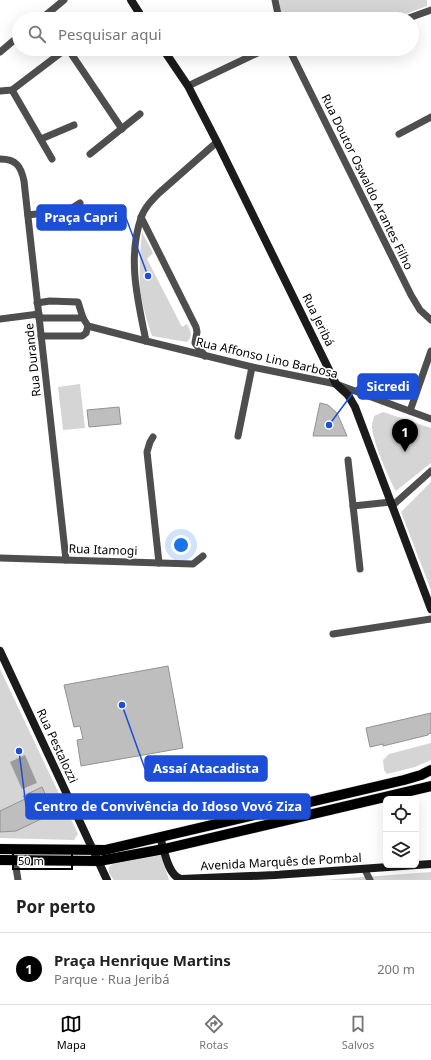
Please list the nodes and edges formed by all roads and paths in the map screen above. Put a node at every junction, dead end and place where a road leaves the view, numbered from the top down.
1 (64, 0) edge
2 (130, 0) edge
3 (276, 0) edge
4 (431, 10) edge
5 (49, 12) edge
6 (138, 12) edge
7 (279, 12) edge
8 (419, 14) edge
9 (12, 42) edge
10 (0, 52) edge
11 (58, 56) edge
12 (72, 56) edge
13 (168, 56) edge
14 (251, 56) edge
15 (292, 56) edge
16 (188, 86) junction
17 (12, 90) junction
18 (0, 91) edge
19 (140, 114) dead end
20 (431, 117) edge
21 (74, 125) dead end
22 (122, 129) junction
23 (399, 134) dead end
24 (41, 139) junction
25 (217, 142) junction
26 (90, 154) dead end
27 (0, 158) edge
28 (52, 159) dead end
29 (80, 203) dead end
30 (28, 215) junction
31 (141, 217) junction
32 (37, 303) junction
33 (39, 316) junction
34 (83, 318) junction
35 (0, 319) edge
36 (431, 320) edge
37 (92, 326) junction
38 (41, 336) junction
39 (146, 341) junction
40 (431, 351) edge
41 (205, 356) junction
42 (252, 367) junction
43 (336, 384) junction
44 (410, 412) junction
45 (431, 419) edge
46 (238, 436) dead end
47 (153, 437) dead end
48 (348, 460) dead end
49 (431, 471) edge
50 (392, 504) junction
51 (353, 506) junction
52 (203, 556) dead end
53 (0, 558) edge
54 (66, 560) junction
55 (159, 563) junction
56 (360, 569) dead end
57 (431, 609) edge
58 (431, 619) edge
59 (333, 634) dead end
60 (0, 651) edge
61 (431, 770) edge
62 (429, 787) edge
63 (160, 837) junction
64 (0, 849) edge
65 (164, 849) junction
66 (94, 851) junction
67 (0, 860) edge
68 (15, 861) junction
69 (99, 861) junction
70 (431, 864) edge
71 (365, 870) junction
72 (276, 878) edge
73 (224, 879) edge
74 (18, 880) edge
75 (107, 880) edge
76 (370, 880) edge

1 - 5 street
2 - 6 street
3 - 7 street
4 - 8 street
9 - 10 street
11 - 17 street
12 - 22 street
13 - 16 street, Rua Jeribá
14 - 16 street
15 - 36 street, Rua Doutor Oswaldo Arantes Filho
16 - 25 street, Rua Jeribá
17 - 18 street
17 - 24 street
19 - 22 street
20 - 23 street
21 - 24 street
22 - 26 street
24 - 28 street
25 - 31 street
25 - 43 street, Rua Jeribá
27 - 30 street, Rua Durande
29 - 30 street
30 - 32 street, Rua Durande
31 - 39 street
31 - 41 street
32 - 33 street, Rua Durande
32 - 34 street
33 - 34 street
33 - 35 street
33 - 38 street, Rua Durande
34 - 37 street
37 - 38 street
37 - 39 street, Rua Affonso Lino Barbosa
38 - 54 street, Rua Durande
39 - 41 street, Rua Affonso Lino Barbosa
40 - 44 street
41 - 42 street, Rua Affonso Lino Barbosa
42 - 43 street, Rua Affonso Lino Barbosa
42 - 46 street
43 - 44 street, Rua Affonso Lino Barbosa
43 - 50 street, Rua Jeribá
44 - 45 street, Rua Affonso Lino Barbosa
47 - 55 street
48 - 51 street
49 - 50 street
50 - 51 street
50 - 57 street, Rua Jeribá
51 - 56 street
52 - 55 street, Rua Itamogi
53 - 54 street, Rua Itamogi
54 - 55 street, Rua Itamogi
58 - 59 street
60 - 66 street, Rua Pestalozzi
61 - 63 main road
62 - 65 main road
63 - 65 street, Avenida Marquês de Pombal
63 - 66 main road
64 - 66 main road
65 - 69 main road
65 - 73 street, Avenida Marquês de Pombal
66 - 69 street, Rua Pestalozzi
67 - 68 main road
68 - 69 main road
68 - 74 street
69 - 75 street, Rua Pestalozzi
70 - 71 street, Avenida Marquês de Pombal
71 - 72 street, Avenida Marquês de Pombal
71 - 76 street
72 - 73 street, Avenida Marquês de Pombal

